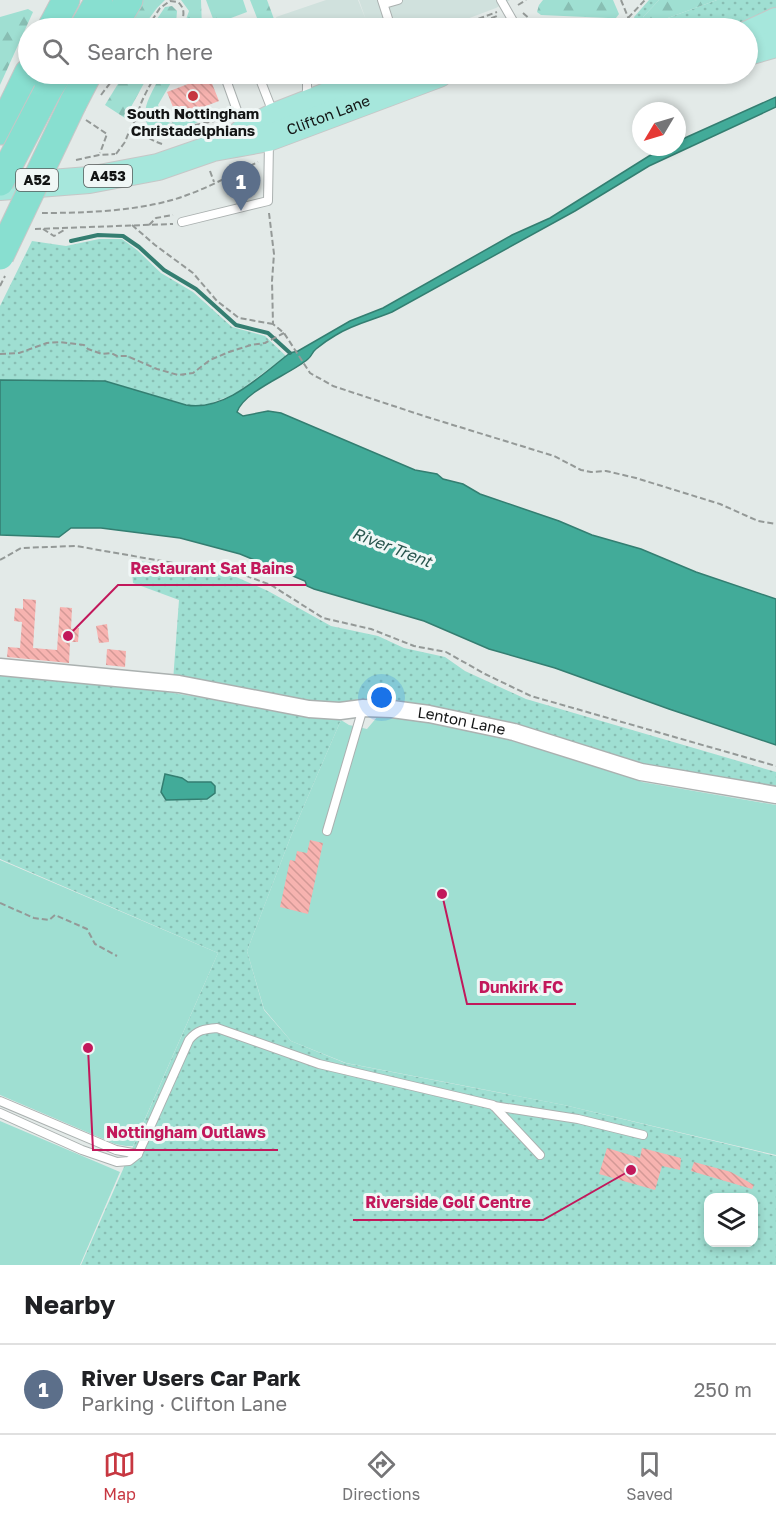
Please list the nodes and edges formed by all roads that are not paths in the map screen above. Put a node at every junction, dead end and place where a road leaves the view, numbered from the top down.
1 (66, 0) edge
2 (99, 0) edge
3 (122, 0) edge
4 (129, 0) edge
5 (398, 0) edge
6 (383, 2) edge
7 (504, 3) edge
8 (56, 18) edge
9 (89, 18) edge
10 (114, 18) edge
11 (117, 18) edge
12 (389, 18) edge
13 (512, 18) edge
14 (776, 21) edge
15 (758, 29) edge
16 (776, 44) edge
17 (758, 49) edge
18 (37, 84) edge
19 (38, 84) edge
20 (230, 84) edge
21 (258, 84) edge
22 (307, 84) edge
23 (353, 84) edge
24 (391, 84) edge
25 (94, 85) edge
26 (308, 103) junction
27 (257, 130) junction
28 (0, 131) edge
29 (0, 182) edge
30 (0, 187) edge
31 (182, 222) road end
32 (0, 256) edge
33 (0, 667) edge
34 (363, 708) junction
35 (776, 795) edge
36 (327, 831) dead end
37 (0, 1101) edge
38 (493, 1106) junction
39 (0, 1113) edge
40 (643, 1135) dead end
41 (138, 1154) junction
42 (540, 1155) dead end

1 - 8 highway
2 - 9 highway
3 - 10 highway
4 - 11 highway
5 - 6 lane
6 - 12 lane
7 - 13 lane
14 - 15 main road
16 - 17 main road
18 - 28 highway, A52
19 - 29 highway, A52, bridge
20 - 27 lane
21 - 27 lane
22 - 26 lane
23 - 26 main road, Clifton Lane / A453
24 - 27 main road, Clifton Lane / A453
25 - 32 highway, A52, bridge
26 - 27 main road, Clifton Lane / A453
27 - 30 main road, Clifton Lane / A453
27 - 31 lane
33 - 34 street, Lenton Lane
34 - 35 street, Lenton Lane
34 - 36 lane
37 - 41 lane
38 - 40 lane
38 - 41 lane
38 - 42 lane
39 - 41 lane

